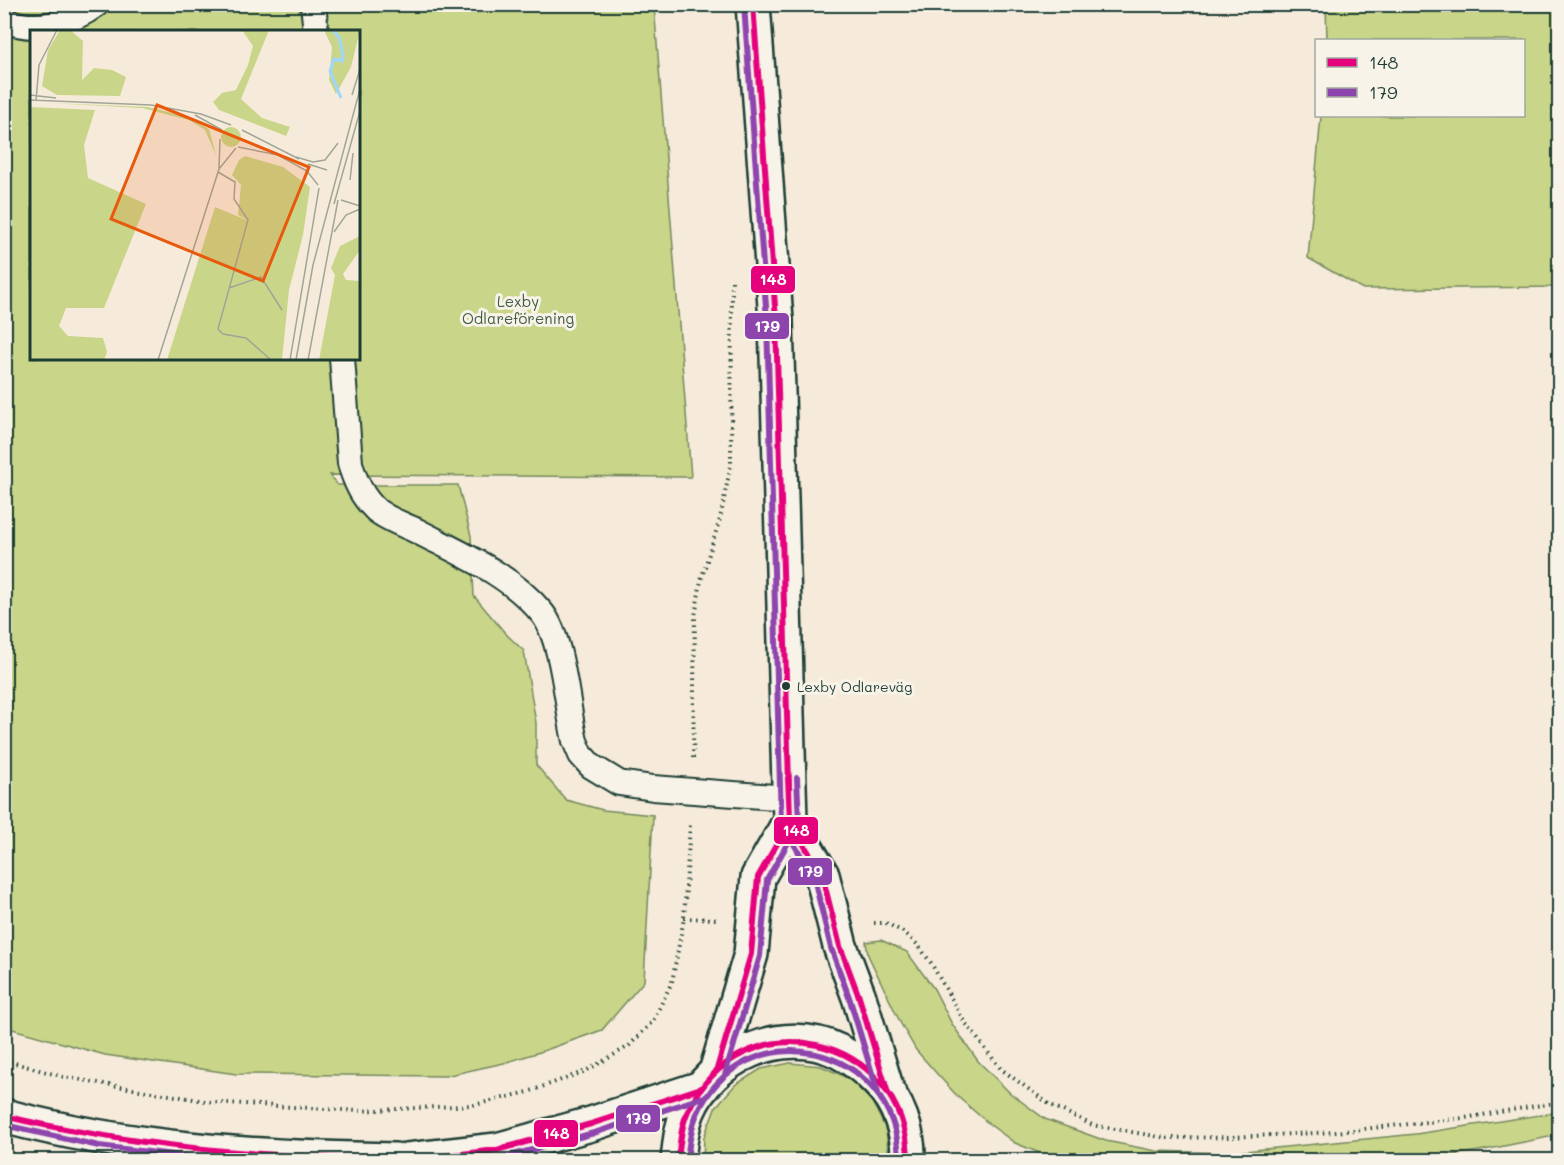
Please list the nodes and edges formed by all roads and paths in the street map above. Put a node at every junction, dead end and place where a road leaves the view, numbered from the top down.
1 (97, 4) edge
2 (313, 4) edge
3 (753, 4) edge
4 (4, 20) edge
5 (316, 30) edge
6 (732, 273) dead end
7 (342, 360) edge
8 (692, 790) junction
9 (789, 809) junction
10 (684, 918) junction
11 (753, 920) junction
12 (834, 922) junction
13 (4, 1060) edge
14 (708, 1080) junction
15 (887, 1090) junction
16 (1560, 1102) edge
17 (4, 1116) edge
18 (395, 1161) edge
19 (407, 1161) edge
20 (678, 1161) edge
21 (908, 1161) edge

1 - 4 lane
2 - 5 lane
3 - 9 street
6 - 8 path
7 - 8 lane
8 - 9 lane
8 - 10 path
9 - 11 street
9 - 12 street
10 - 11 path
10 - 13 path
11 - 14 street
12 - 15 street
12 - 16 path
14 - 15 street
14 - 19 street
14 - 20 street
15 - 21 street
17 - 18 street

